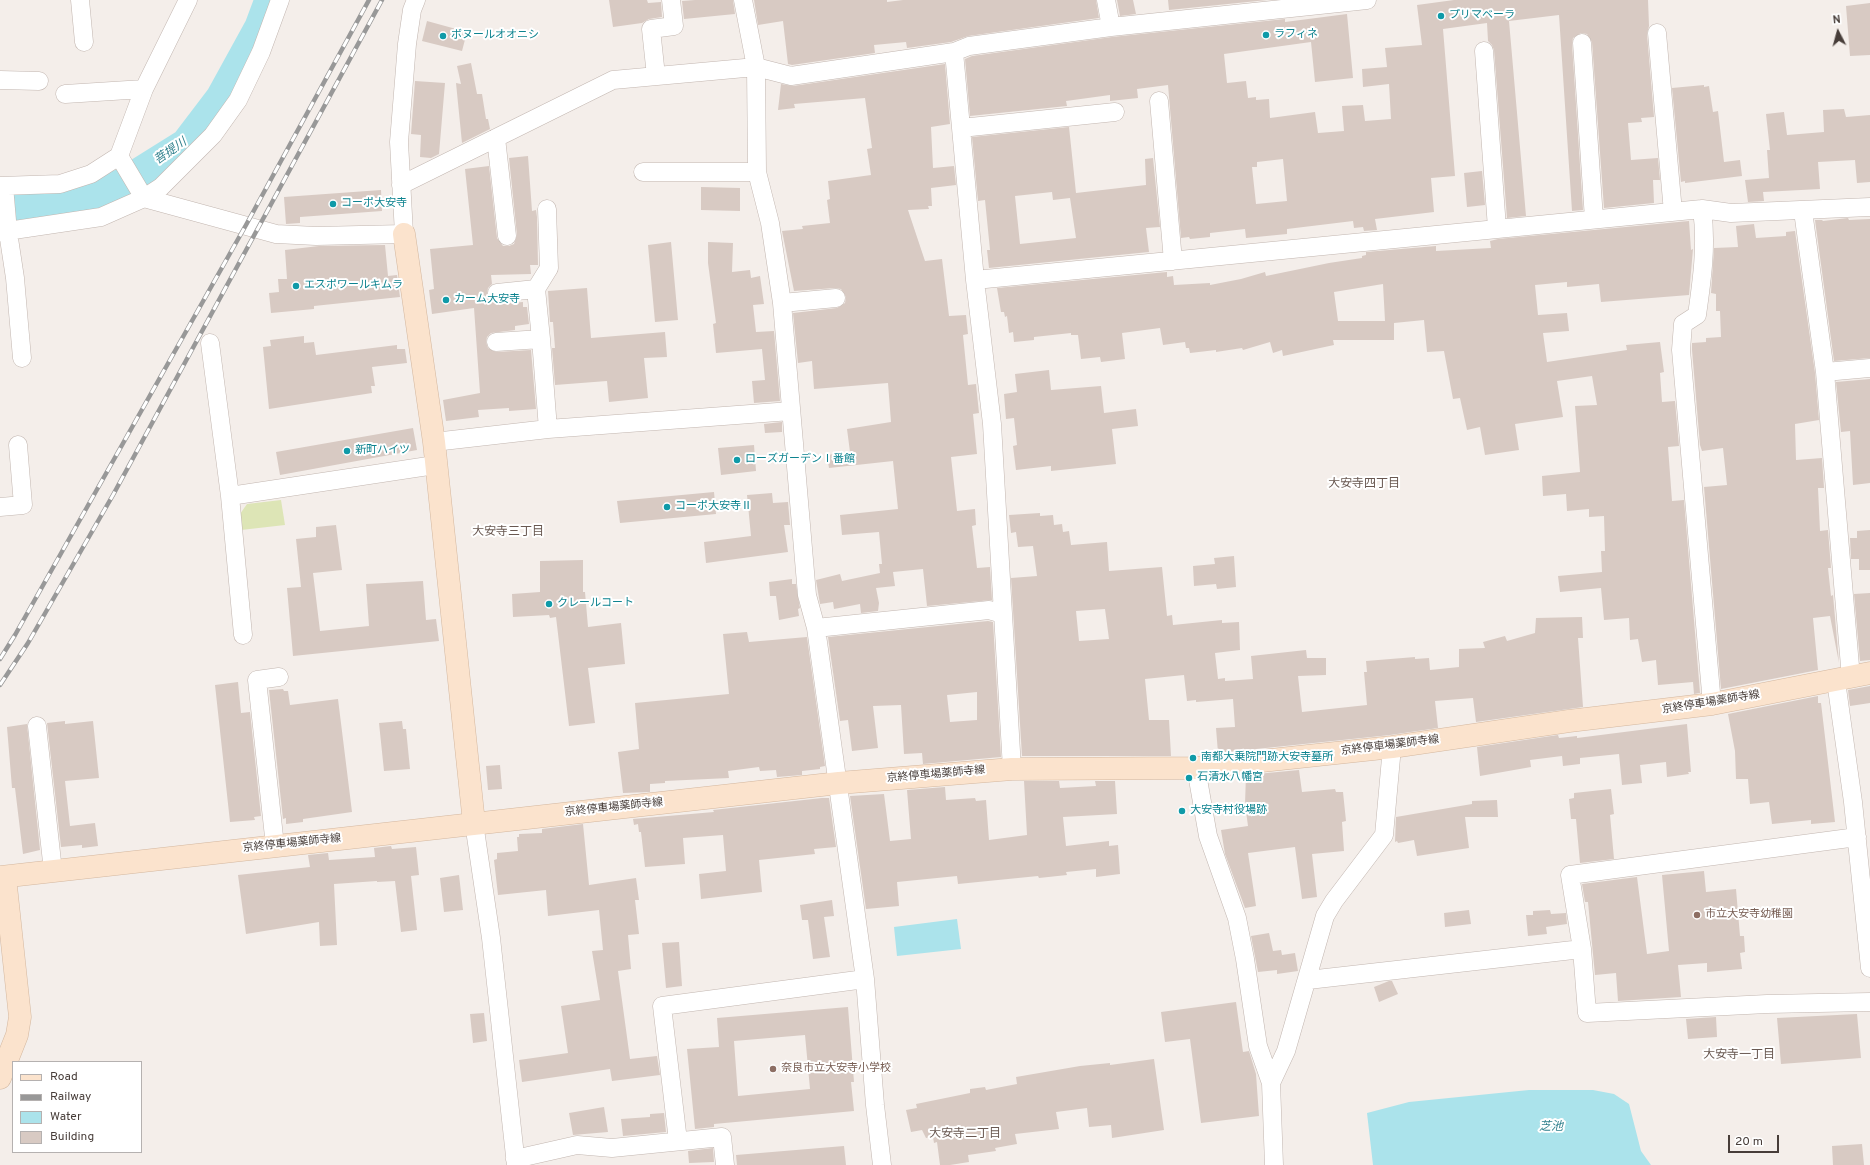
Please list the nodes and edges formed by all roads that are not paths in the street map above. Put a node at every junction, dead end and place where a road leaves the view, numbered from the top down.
1 (80, 0) edge
2 (188, 0) edge
3 (280, 0) edge
4 (416, 0) edge
5 (671, 0) edge
6 (743, 0) edge
7 (1106, 0) edge
8 (1367, 0) edge
9 (1111, 27) junction
10 (1657, 33) dead end
11 (84, 42) dead end
12 (1582, 44) dead end
13 (1484, 51) dead end
14 (954, 52) junction
15 (756, 67) junction
16 (656, 76) junction
17 (0, 80) edge
18 (39, 81) dead end
19 (144, 89) junction
20 (64, 94) dead end
21 (1159, 101) dead end
22 (1115, 112) dead end
23 (961, 128) junction
24 (496, 138) junction
25 (121, 160) junction
26 (643, 172) dead end
27 (757, 172) junction
28 (401, 185) junction
29 (3, 189) edge
30 (143, 196) junction
31 (1870, 207) edge
32 (546, 208) dead end
33 (1702, 209) junction
34 (1803, 211) junction
35 (1673, 212) junction
36 (1594, 219) junction
37 (1497, 228) junction
38 (5, 231) edge
39 (404, 234) junction
40 (507, 236) dead end
41 (1173, 261) junction
42 (8, 278) edge
43 (975, 280) junction
44 (536, 289) junction
45 (497, 293) dead end
46 (836, 298) dead end
47 (782, 303) junction
48 (542, 338) junction
49 (496, 342) dead end
50 (210, 343) dead end
51 (22, 358) dead end
52 (1870, 368) edge
53 (1825, 372) junction
54 (792, 411) junction
55 (548, 429) junction
56 (434, 442) junction
57 (18, 445) dead end
58 (436, 465) junction
59 (230, 496) junction
60 (0, 507) edge
61 (1003, 614) junction
62 (816, 628) junction
63 (243, 635) dead end
64 (279, 677) dead end
65 (1852, 677) edge
66 (1712, 704) junction
67 (37, 726) dead end
68 (1392, 747) junction
69 (1196, 768) junction
70 (1012, 769) junction
71 (839, 783) junction
72 (474, 823) junction
73 (1857, 837) junction
74 (274, 846) junction
75 (52, 871) junction
76 (2, 877) edge
77 (1582, 949) junction
78 (1870, 968) edge
79 (866, 979) junction
80 (1308, 980) junction
81 (1870, 1002) edge
82 (0, 1078) edge
83 (1271, 1082) junction
84 (678, 1141) junction
85 (515, 1162) edge
86 (725, 1165) edge
87 (882, 1165) edge
88 (1274, 1165) edge

1 - 11 street
2 - 19 street
3 - 30 street
4 - 28 street
5 - 16 street
6 - 15 street
7 - 9 street
8 - 9 street
9 - 14 street
10 - 35 street
12 - 36 street
13 - 37 street
14 - 15 street
14 - 23 street
15 - 16 street
15 - 27 street
16 - 24 street
17 - 18 street
19 - 20 street
19 - 25 street
21 - 41 street
22 - 23 street
23 - 43 street
24 - 28 street
24 - 40 street
25 - 29 street
25 - 30 street
26 - 27 street
27 - 47 street
28 - 39 street
29 - 38 street
30 - 38 street
30 - 39 street
31 - 34 street
32 - 44 street
33 - 34 street
33 - 35 street
33 - 66 street
34 - 53 street
35 - 36 street
36 - 37 street
37 - 41 street
38 - 42 street
39 - 56 main road
41 - 43 street
42 - 51 street
43 - 61 street
44 - 45 street
44 - 48 street
46 - 47 street
47 - 54 street
48 - 49 street
48 - 55 street
50 - 59 street
52 - 53 street
53 - 65 street
54 - 55 street
54 - 62 street
55 - 56 street
56 - 58 main road
57 - 60 street
58 - 59 street
58 - 72 main road
59 - 63 street
61 - 62 street
61 - 70 street
62 - 71 street
64 - 74 street
65 - 66 main road, 京終停車場薬師寺線
65 - 73 street
66 - 68 main road, 京終停車場薬師寺線
67 - 75 street
68 - 69 main road, 京終停車場薬師寺線
68 - 80 street
69 - 70 main road, 京終停車場薬師寺線
69 - 83 street
70 - 71 main road, 京終停車場薬師寺線
71 - 72 main road, 京終停車場薬師寺線
71 - 79 street
72 - 74 main road, 京終停車場薬師寺線
72 - 85 street
73 - 77 street
73 - 78 street
74 - 75 main road, 京終停車場薬師寺線
75 - 76 main road, 京終停車場薬師寺線
76 - 82 main road
77 - 80 street
77 - 81 street
79 - 84 street
79 - 87 street
80 - 83 street
83 - 88 street
84 - 85 street
84 - 86 street

